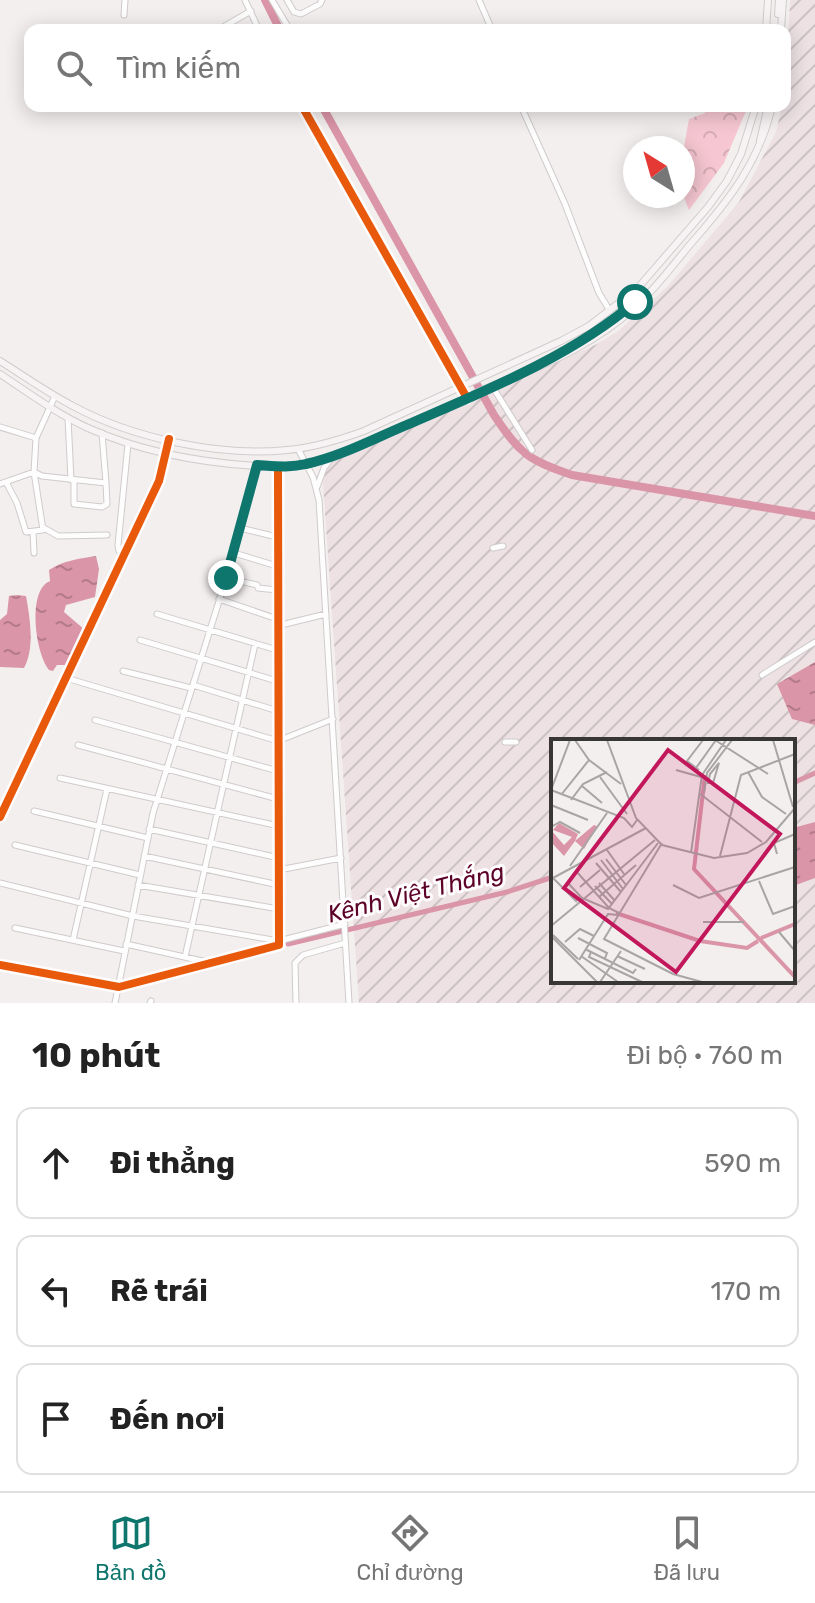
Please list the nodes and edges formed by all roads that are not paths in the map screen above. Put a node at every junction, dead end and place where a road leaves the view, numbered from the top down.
1 (125, 0) edge
2 (245, 0) edge
3 (272, 0) edge
4 (287, 0) edge
5 (322, 0) edge
6 (479, 0) edge
7 (768, 0) edge
8 (781, 0) edge
9 (251, 11) junction
10 (124, 15) dead end
11 (228, 24) edge
12 (256, 24) edge
13 (286, 24) edge
14 (489, 24) edge
15 (766, 24) edge
16 (780, 24) edge
17 (305, 112) edge
18 (524, 112) edge
19 (754, 112) edge
20 (768, 112) edge
21 (738, 159) junction
22 (751, 166) junction
23 (733, 169) junction
24 (745, 176) junction
25 (610, 311) junction
26 (0, 361) edge
27 (0, 374) edge
28 (462, 387) junction
29 (490, 388) junction
30 (55, 396) junction
31 (467, 398) junction
32 (50, 407) junction
33 (68, 418) junction
34 (0, 427) edge
35 (102, 433) junction
36 (36, 438) junction
37 (169, 439) junction
38 (128, 444) junction
39 (298, 449) junction
40 (532, 450) dead end
41 (166, 452) junction
42 (335, 454) junction
43 (307, 464) junction
44 (257, 465) junction
45 (278, 467) junction
46 (34, 472) junction
47 (72, 480) junction
48 (3, 483) edge
49 (106, 483) junction
50 (317, 488) junction
51 (44, 528) junction
52 (240, 528) junction
53 (33, 532) junction
54 (107, 535) dead end
55 (277, 537) junction
56 (503, 546) dead end
57 (493, 548) dead end
58 (34, 553) dead end
59 (234, 553) junction
60 (125, 556) junction
61 (277, 566) junction
62 (226, 578) junction
63 (277, 590) junction
64 (219, 599) junction
65 (157, 614) dead end
66 (326, 614) junction
67 (277, 622) junction
68 (210, 632) junction
69 (140, 640) dead end
70 (815, 642) edge
71 (255, 644) junction
72 (277, 650) junction
73 (202, 657) junction
74 (123, 671) dead end
75 (247, 672) junction
76 (762, 675) dead end
77 (66, 678) junction
78 (277, 681) junction
79 (192, 687) junction
80 (241, 700) junction
81 (278, 711) junction
82 (184, 714) junction
83 (333, 719) junction
84 (95, 720) dead end
85 (237, 730) junction
86 (175, 741) junction
87 (278, 741) junction
88 (505, 742) dead end
89 (516, 742) dead end
90 (78, 745) dead end
91 (231, 757) junction
92 (166, 769) junction
93 (278, 771) junction
94 (60, 778) dead end
95 (224, 784) junction
96 (107, 788) junction
97 (278, 799) junction
98 (157, 800) junction
99 (34, 811) dead end
100 (216, 813) junction
101 (0, 817) edge
102 (279, 826) junction
103 (99, 827) junction
104 (149, 829) junction
105 (148, 838) junction
106 (211, 843) junction
107 (15, 845) dead end
108 (144, 856) junction
109 (279, 858) junction
110 (341, 858) junction
111 (90, 863) junction
112 (205, 869) junction
113 (279, 870) junction
114 (140, 875) junction
115 (0, 883) edge
116 (138, 885) junction
117 (279, 885) junction
118 (199, 896) junction
119 (81, 903) junction
120 (279, 909) junction
121 (133, 916) junction
122 (345, 924) junction
123 (192, 926) junction
124 (15, 928) dead end
125 (73, 940) junction
126 (279, 941) junction
127 (345, 942) junction
128 (125, 947) junction
129 (185, 957) junction
130 (209, 963) junction
131 (0, 965) edge
132 (119, 987) junction
133 (115, 1003) edge
134 (296, 1003) edge
135 (349, 1003) edge

1 - 10 street
2 - 9 street
3 - 13 street
4 - 5 street
6 - 14 street
7 - 15 main road
8 - 16 main road
9 - 11 street
9 - 12 street
17 - 28 street
18 - 25 street
19 - 21 main road
20 - 22 main road
21 - 22 main road
21 - 23 main road
22 - 24 main road
23 - 24 main road
23 - 25 main road
24 - 29 main road
25 - 28 main road
26 - 30 main road
27 - 32 main road
28 - 31 street
28 - 39 main road
29 - 31 main road
29 - 40 street
30 - 32 street
30 - 37 main road
31 - 42 main road
32 - 33 main road
32 - 36 street
33 - 35 main road
33 - 47 street
34 - 36 street
35 - 38 main road
35 - 49 street
36 - 46 street
37 - 39 main road
37 - 41 street
38 - 41 main road
38 - 60 street
39 - 43 street
41 - 44 main road
41 - 60 street
42 - 43 main road
42 - 50 street
43 - 45 main road
43 - 50 street
44 - 45 main road
44 - 52 street
45 - 55 street
46 - 47 street
46 - 48 street
46 - 51 street
47 - 49 street
47 - 49 street
48 - 53 street
50 - 66 street
51 - 53 street
51 - 54 street
52 - 55 street
52 - 59 street
53 - 58 street
55 - 61 street
56 - 57 street
59 - 61 street
59 - 62 street
60 - 77 street
61 - 63 street
62 - 63 street
62 - 64 street
63 - 67 street
64 - 67 street
64 - 68 street
65 - 68 street
66 - 67 street
66 - 83 street
67 - 72 street
68 - 71 street
68 - 73 street
69 - 73 street
70 - 76 street
71 - 72 street
71 - 75 street
72 - 78 street
73 - 75 street
73 - 79 street
74 - 79 street
75 - 78 street
75 - 80 street
77 - 82 street
77 - 101 street
78 - 81 street
79 - 80 street
79 - 82 street
80 - 81 street
80 - 85 street
81 - 87 street
82 - 85 street
82 - 86 street
83 - 87 street
83 - 110 street
84 - 86 street
85 - 87 street
85 - 91 street
86 - 91 street
86 - 92 street
87 - 93 street
88 - 89 street
90 - 92 street
91 - 93 street
91 - 95 street
92 - 95 street
92 - 98 street
93 - 97 street
94 - 96 street
95 - 97 street
95 - 100 street
96 - 98 street
96 - 103 street
97 - 102 street
98 - 100 street
98 - 104 street
99 - 103 street
100 - 102 street
100 - 106 street
102 - 109 street
103 - 105 street
103 - 111 street
104 - 105 street
104 - 106 street
105 - 108 street
106 - 109 street
106 - 112 street
107 - 111 street
108 - 112 street
108 - 114 street
109 - 113 street
110 - 113 street
110 - 122 street
111 - 114 street
111 - 119 street
112 - 117 street
112 - 118 street
113 - 117 street
114 - 116 street
115 - 119 street
116 - 118 street
116 - 121 street
117 - 120 street
118 - 120 street
118 - 123 street
119 - 121 street
119 - 125 street
120 - 126 street
121 - 123 street
121 - 128 street
122 - 126 street
122 - 127 street
123 - 126 street
123 - 129 street
124 - 125 street
125 - 128 street
126 - 130 street
127 - 134 street
127 - 135 street
128 - 129 street
128 - 132 street
129 - 130 street
130 - 132 street
131 - 132 street
132 - 133 street

